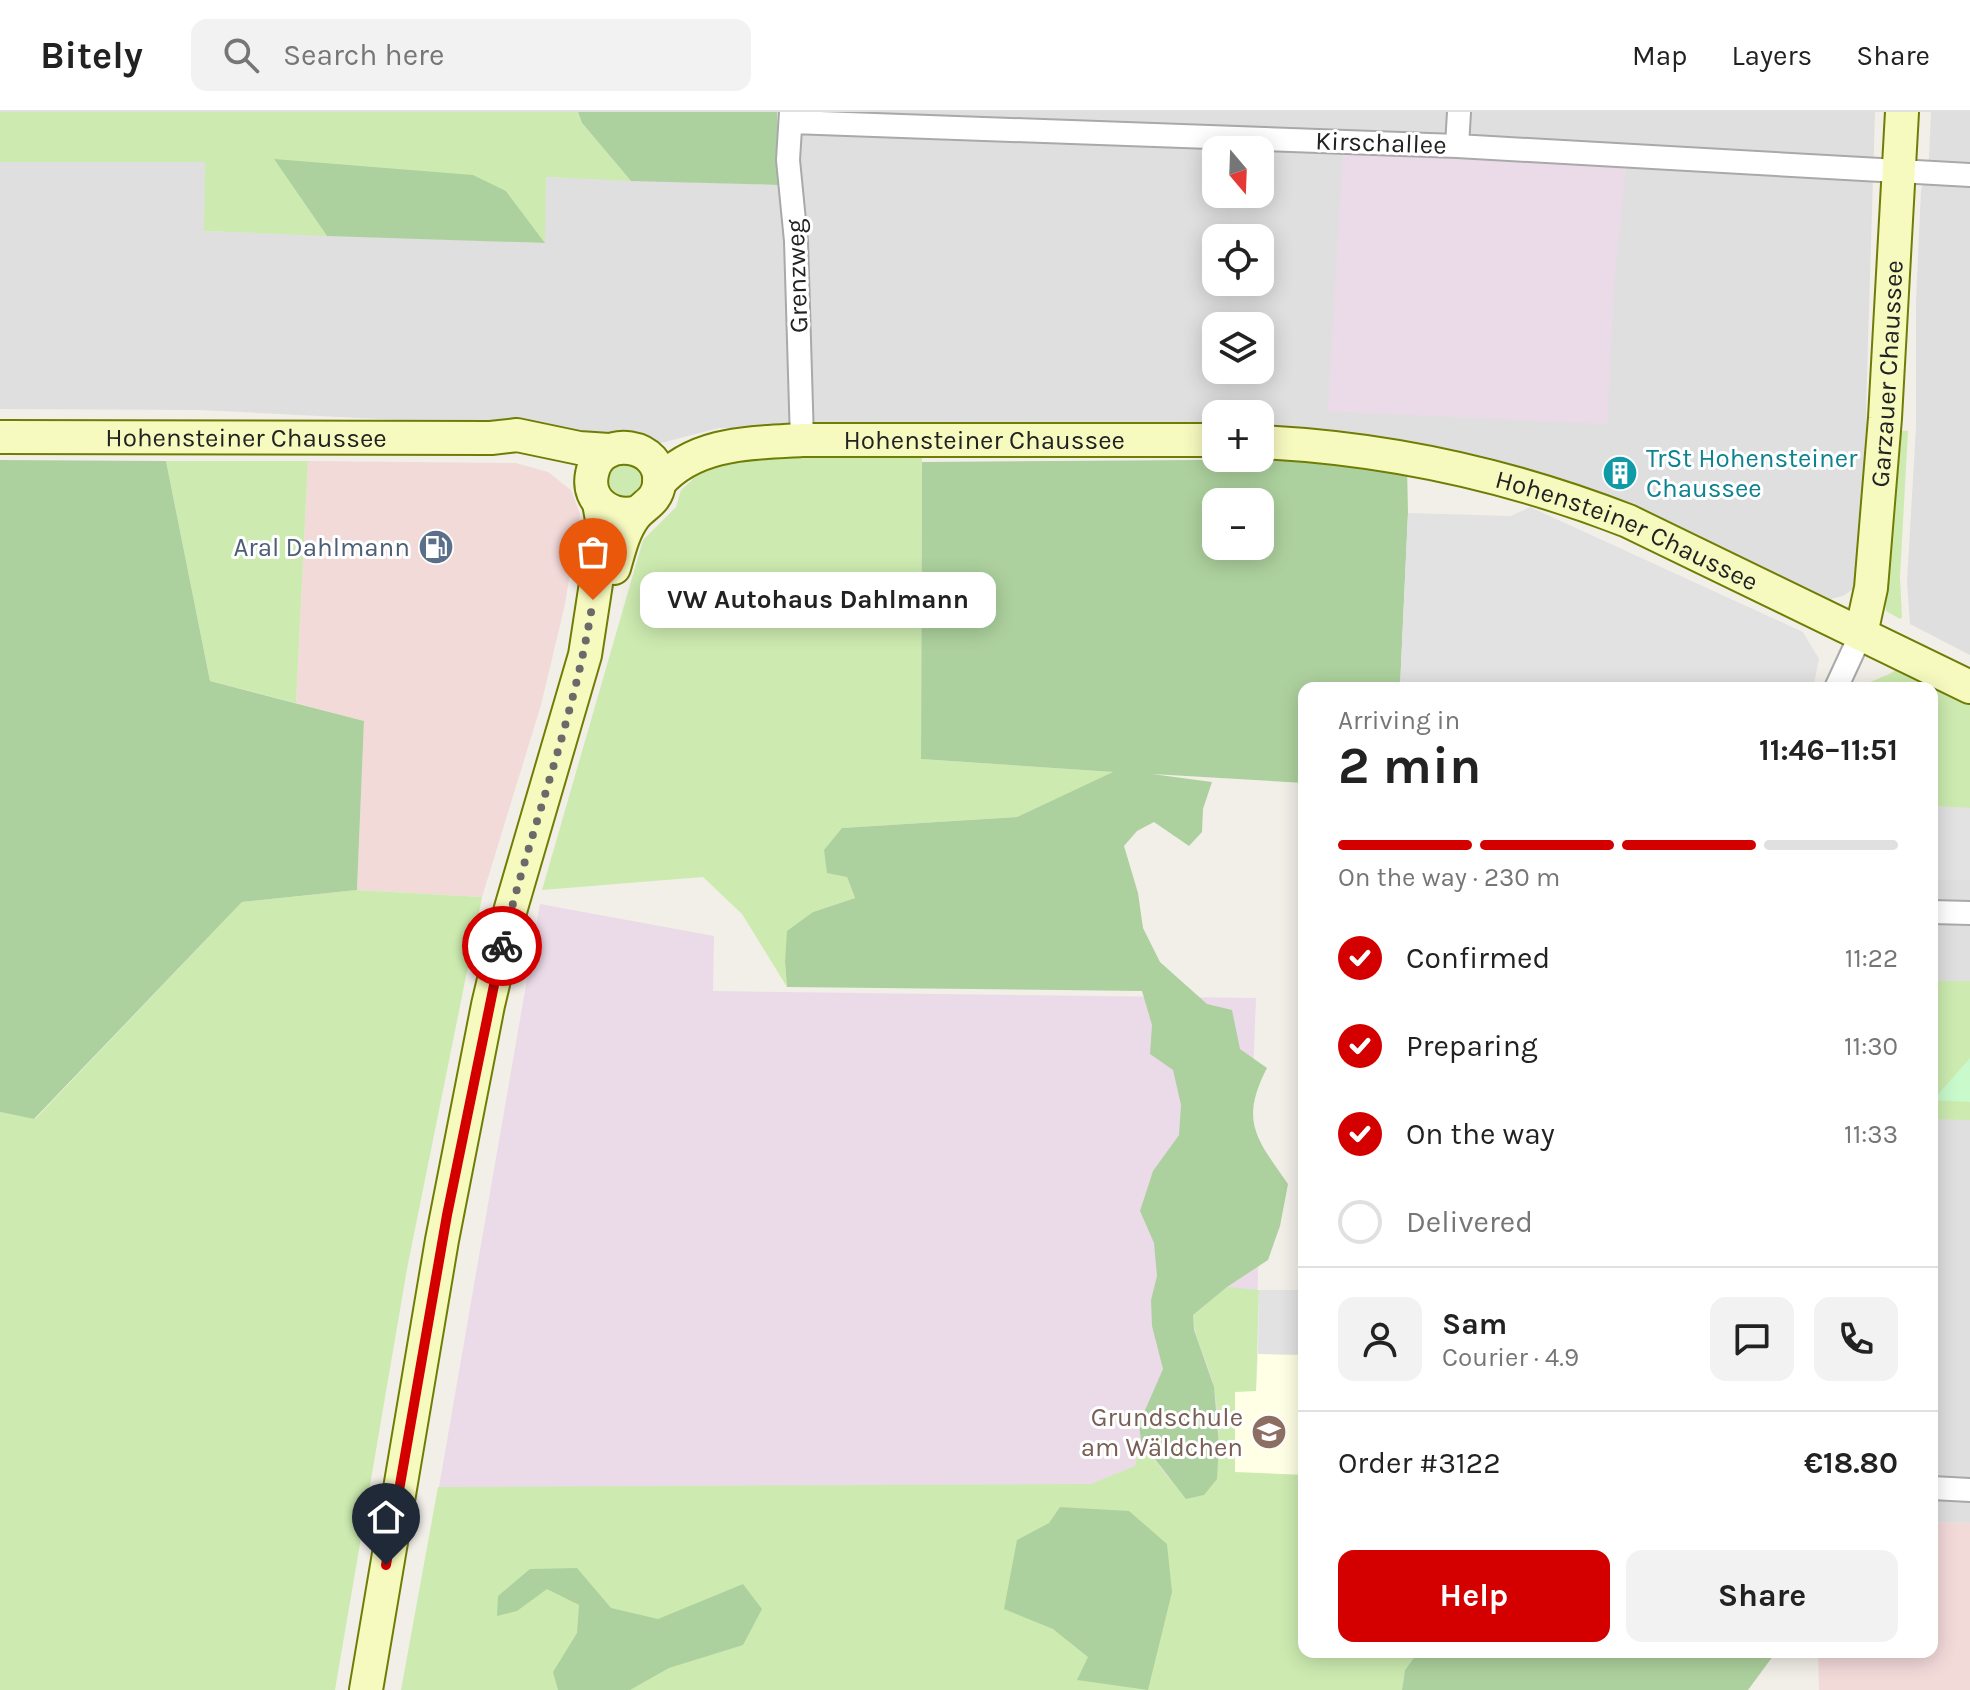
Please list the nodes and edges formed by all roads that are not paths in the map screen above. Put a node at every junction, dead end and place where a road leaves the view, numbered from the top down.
1 (1459, 112) edge
2 (1902, 112) edge
3 (792, 117) edge
4 (1457, 146) junction
5 (1899, 171) junction
6 (1970, 175) edge
7 (0, 437) edge
8 (491, 438) junction
9 (802, 440) junction
10 (1202, 440) edge
11 (1274, 443) edge
12 (625, 450) junction
13 (659, 483) junction
14 (595, 494) junction
15 (638, 512) junction
16 (1861, 634) junction
17 (585, 655) junction
18 (1839, 682) edge
19 (1970, 687) edge
20 (1938, 912) edge
21 (1970, 913) edge
22 (1938, 1488) edge
23 (1970, 1490) edge
24 (366, 1690) edge

1 - 4 street
2 - 5 main road, Garzauer Chaussee
3 - 4 street, Kirschallee
3 - 9 street, Grenzweg
4 - 5 street, Kirschallee
5 - 6 street, Kirschallee
5 - 16 main road, Garzauer Chaussee
7 - 8 main road, Hohensteiner Chaussee
8 - 12 main road, Hohensteiner Chaussee
8 - 14 main road, Hohensteiner Chaussee
9 - 10 main road, Hohensteiner Chaussee
9 - 12 main road, Hohensteiner Chaussee
9 - 13 main road, Hohensteiner Chaussee
11 - 16 main road, Hohensteiner Chaussee
12 - 13 main road
12 - 14 main road
13 - 15 main road
14 - 15 main road
14 - 17 main road
15 - 17 main road
16 - 18 street
16 - 19 main road, Hohensteiner Chaussee
17 - 24 main road
20 - 21 street
22 - 23 street

